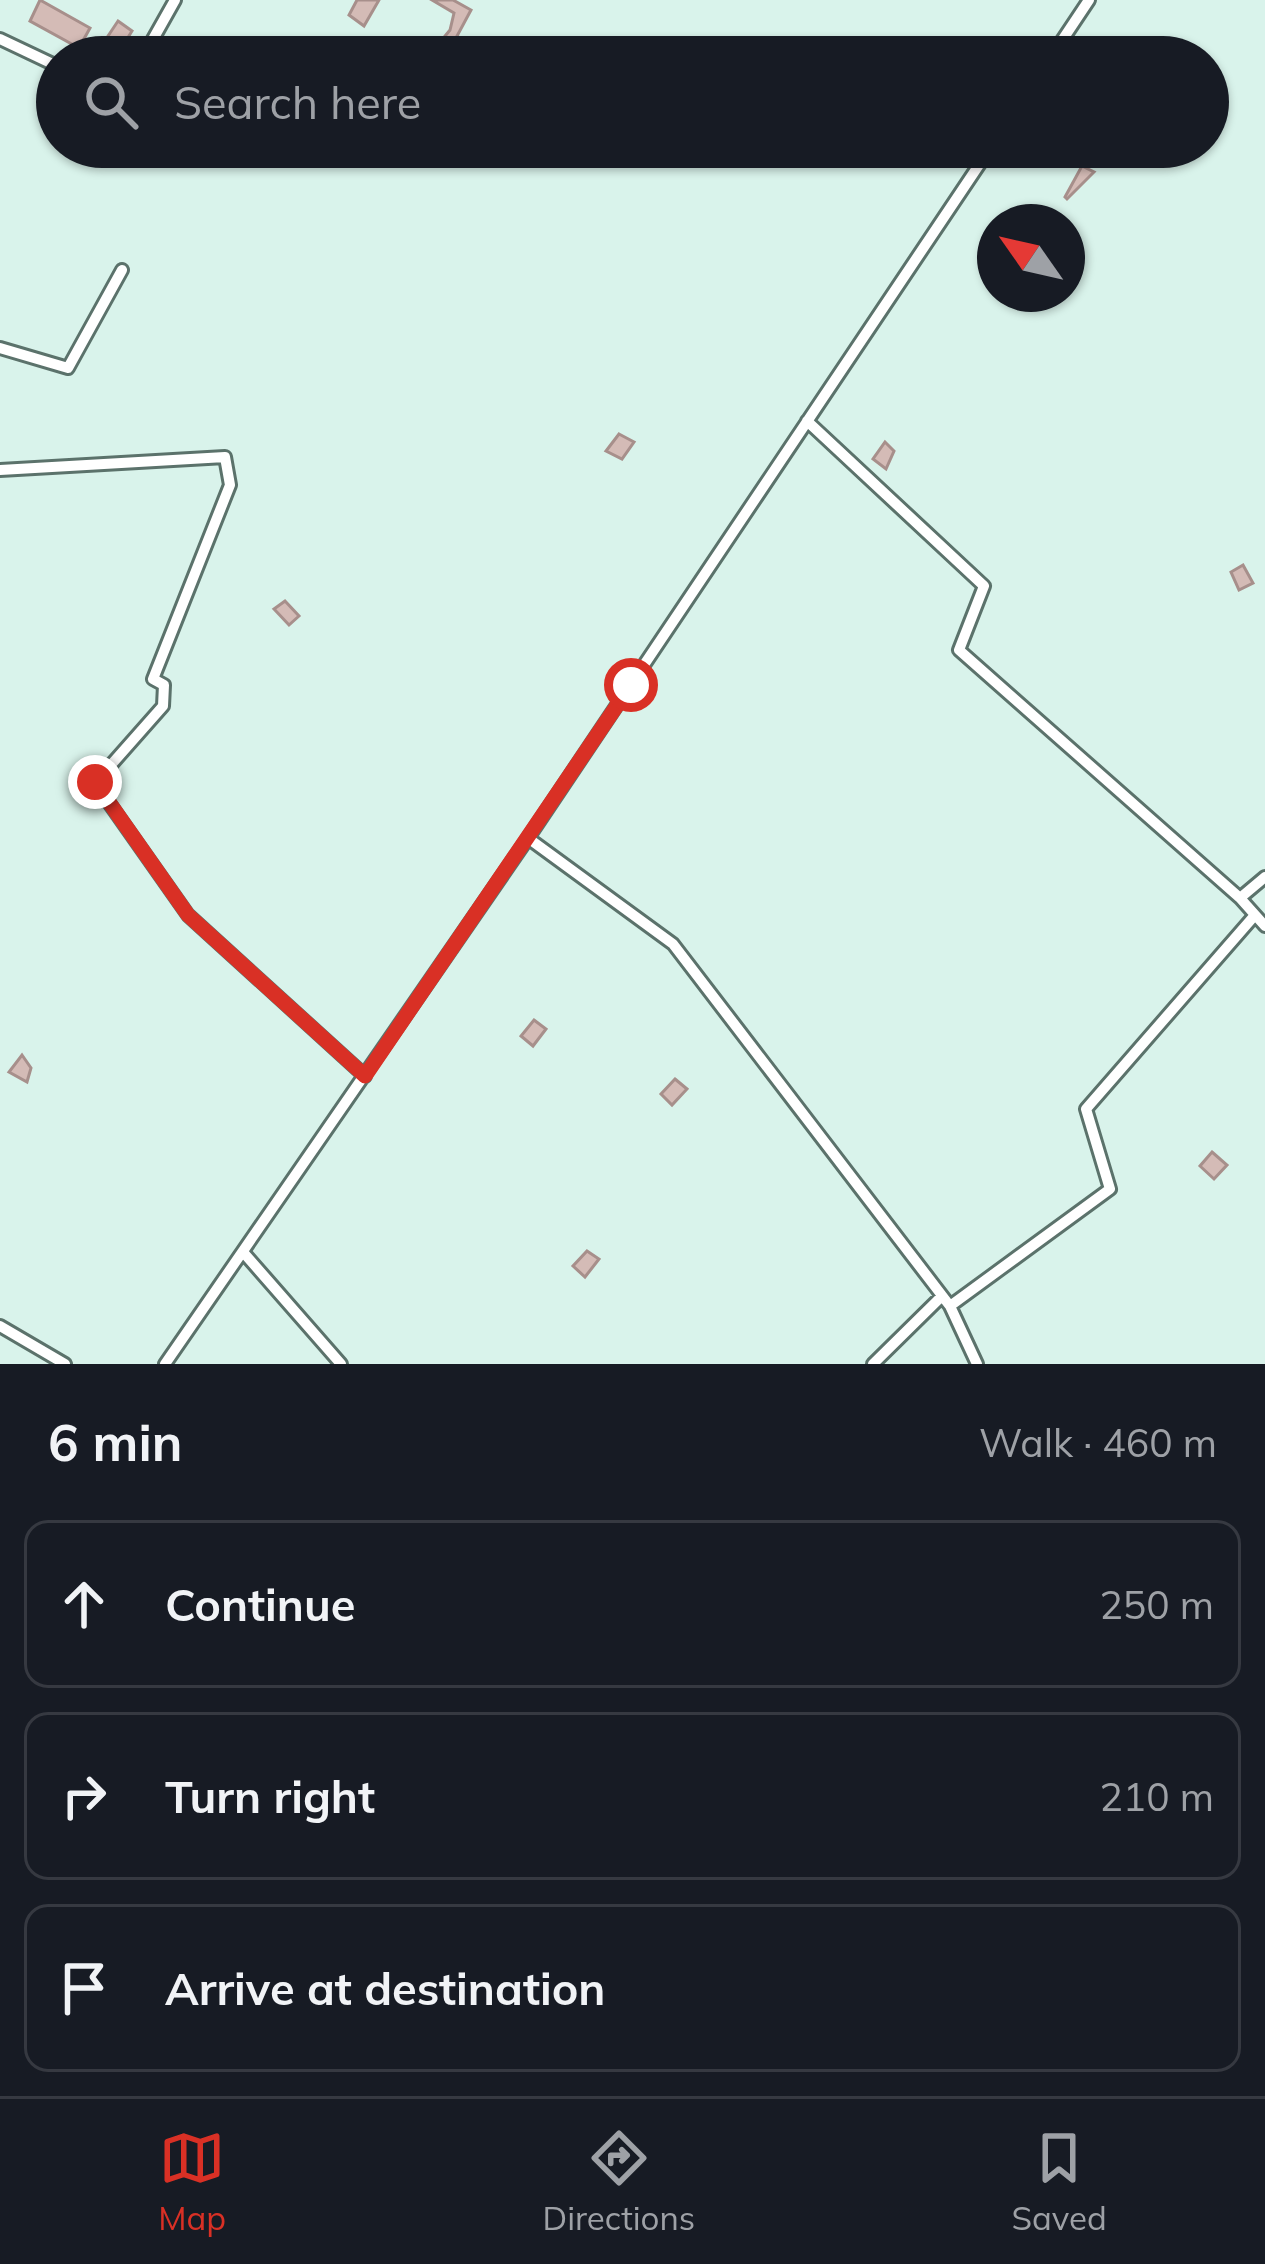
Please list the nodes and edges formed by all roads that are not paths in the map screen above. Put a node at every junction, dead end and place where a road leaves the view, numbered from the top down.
1 (175, 0) edge
2 (1089, 0) edge
3 (154, 36) edge
4 (1065, 36) edge
5 (0, 39) edge
6 (36, 56) edge
7 (977, 168) edge
8 (122, 270) dead end
9 (0, 348) edge
10 (807, 421) junction
11 (0, 470) edge
12 (528, 838) junction
13 (1265, 877) edge
14 (1240, 898) junction
15 (1255, 915) junction
16 (1265, 926) edge
17 (365, 1076) junction
18 (243, 1252) junction
19 (946, 1301) junction
20 (0, 1326) edge
21 (65, 1364) edge
22 (165, 1364) edge
23 (341, 1364) edge
24 (873, 1364) edge
25 (976, 1364) edge

1 - 3 street
2 - 4 street
5 - 6 street
7 - 10 street
8 - 9 street
10 - 12 street
10 - 14 street
11 - 17 street
12 - 17 street
12 - 19 street
13 - 14 street
14 - 15 street
15 - 16 street
15 - 19 street
17 - 18 street
18 - 22 street
18 - 23 street
19 - 24 street
19 - 25 street
20 - 21 street

